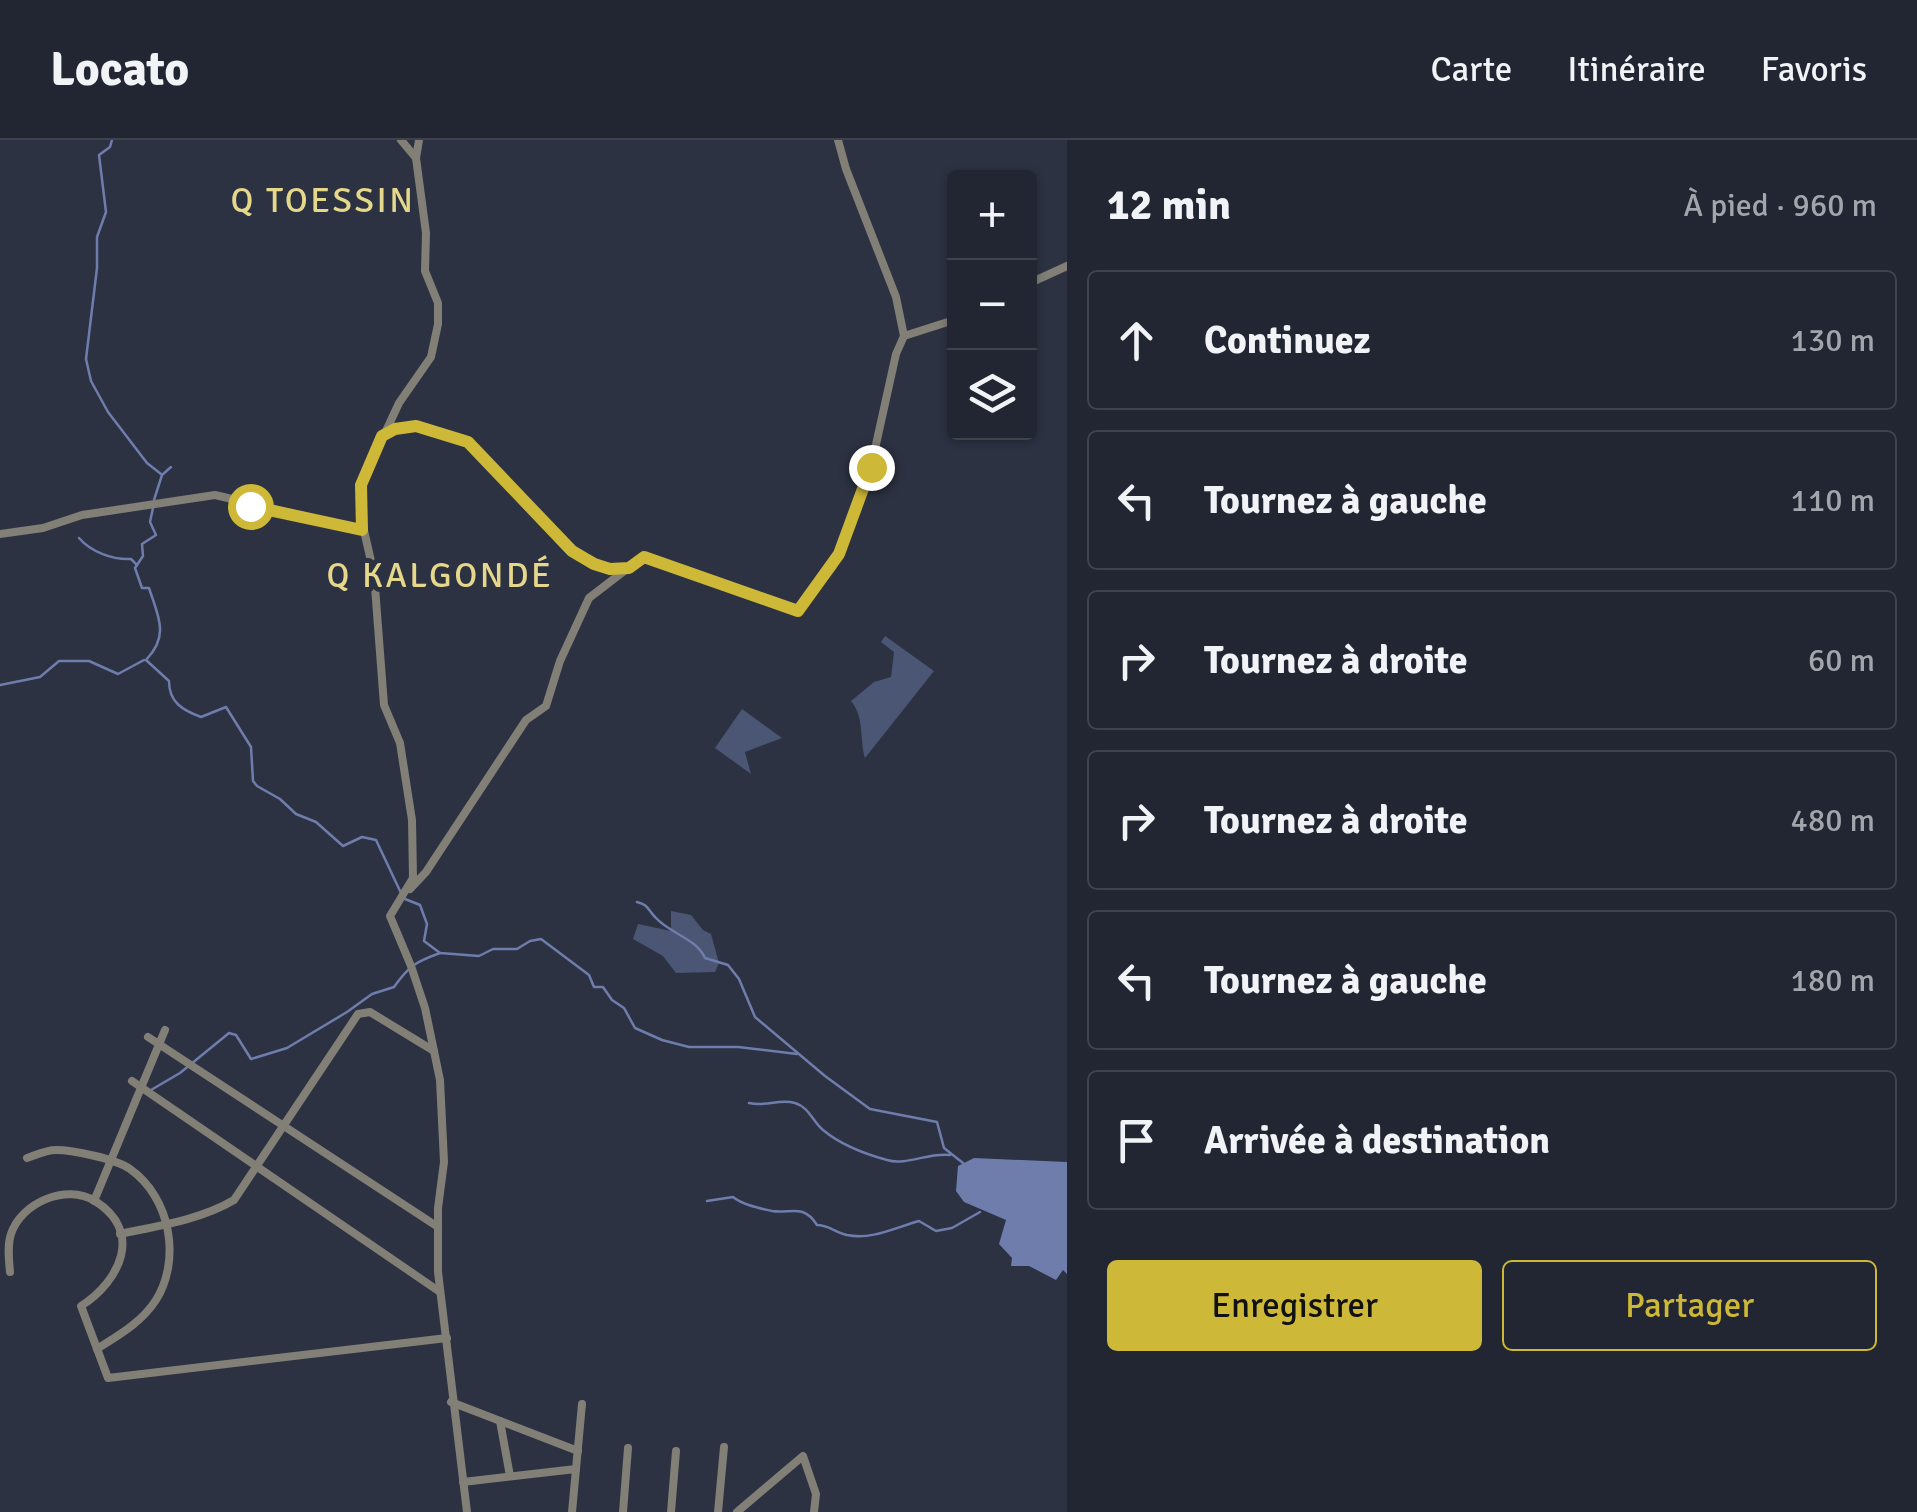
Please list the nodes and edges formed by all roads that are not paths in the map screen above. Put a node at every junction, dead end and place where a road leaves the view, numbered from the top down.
1 (402, 140) edge
2 (419, 140) edge
3 (838, 140) edge
4 (416, 158) junction
5 (1067, 266) edge
6 (1037, 280) edge
7 (947, 322) edge
8 (904, 336) junction
9 (382, 436) junction
10 (362, 530) junction
11 (0, 534) edge
12 (629, 568) junction
13 (406, 892) junction
14 (165, 1030) dead end
15 (148, 1037) dead end
16 (159, 1045) junction
17 (434, 1051) junction
18 (132, 1081) dead end
19 (142, 1088) junction
20 (283, 1126) junction
21 (27, 1158) dead end
22 (111, 1160) junction
23 (256, 1166) junction
24 (94, 1201) junction
25 (166, 1224) junction
26 (438, 1227) junction
27 (120, 1234) junction
28 (10, 1272) dead end
29 (440, 1292) junction
30 (448, 1338) junction
31 (97, 1349) junction
32 (451, 1402) junction
33 (582, 1404) dead end
34 (500, 1421) junction
35 (724, 1447) dead end
36 (628, 1448) dead end
37 (578, 1451) junction
38 (676, 1452) dead end
39 (576, 1468) junction
40 (510, 1476) junction
41 (463, 1482) junction
42 (466, 1512) edge
43 (572, 1512) edge
44 (623, 1512) edge
45 (671, 1512) edge
46 (718, 1512) edge
47 (737, 1512) edge
48 (814, 1512) edge

1 - 4 street
2 - 4 street
3 - 8 street
4 - 9 street
5 - 6 street
7 - 8 street
8 - 12 street
9 - 10 street
9 - 12 street
10 - 11 street
10 - 13 street
12 - 13 street
13 - 17 street
14 - 16 street
15 - 16 street
16 - 19 street
16 - 20 street
17 - 20 street
17 - 26 street
18 - 19 street
19 - 22 street
19 - 23 street
20 - 23 street
20 - 26 street
21 - 22 street
22 - 24 street
22 - 25 street
23 - 25 street
23 - 29 street
24 - 27 street
24 - 28 street
25 - 27 street
25 - 31 street
26 - 29 street
27 - 31 street
29 - 30 street
30 - 31 street
30 - 32 street
32 - 34 street
32 - 41 street
33 - 37 street
34 - 37 street
34 - 40 street
35 - 46 street
36 - 44 street
37 - 39 street
38 - 45 street
39 - 40 street
39 - 43 street
40 - 41 street
41 - 42 street
47 - 48 street

